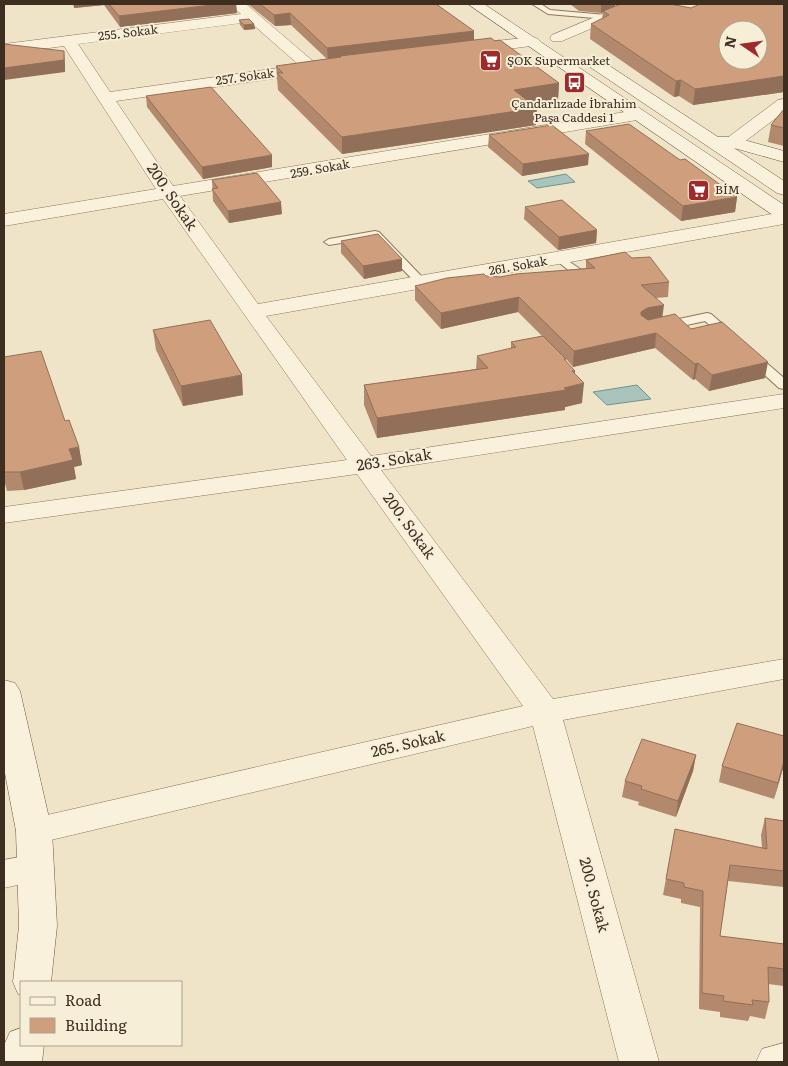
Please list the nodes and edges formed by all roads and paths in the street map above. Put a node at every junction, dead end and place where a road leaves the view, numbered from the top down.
1 (238, 4) edge
2 (475, 4) edge
3 (536, 4) edge
4 (637, 4) edge
5 (548, 12) junction
6 (253, 17) junction
7 (606, 17) junction
8 (563, 21) dead end
9 (537, 35) junction
10 (557, 38) junction
11 (68, 41) junction
12 (4, 49) edge
13 (456, 51) edge
14 (331, 65) edge
15 (312, 68) junction
16 (106, 98) junction
17 (784, 104) edge
18 (637, 115) junction
19 (711, 140) junction
20 (733, 142) junction
21 (784, 157) edge
22 (784, 189) edge
23 (169, 194) junction
24 (784, 216) edge
25 (4, 220) edge
26 (328, 242) dead end
27 (422, 283) junction
28 (252, 312) junction
29 (655, 327) edge
30 (784, 385) edge
31 (784, 401) edge
32 (364, 465) junction
33 (4, 515) edge
34 (784, 669) edge
35 (4, 691) edge
36 (545, 712) junction
37 (34, 831) junction
38 (20, 871) edge
39 (32, 981) edge
40 (24, 1046) edge
41 (22, 1062) edge
42 (639, 1062) edge
43 (776, 1062) edge
44 (784, 1062) edge

1 - 6 street
2 - 9 street
3 - 5 lane
4 - 7 street
5 - 7 lane
5 - 8 lane
6 - 11 street, 255. Sokak
6 - 15 street
7 - 10 street
9 - 10 street
9 - 13 street
9 - 18 street
10 - 19 street
11 - 12 street, 255. Sokak
11 - 16 street, 200. Sokak
14 - 15 street, 257. Sokak
15 - 16 street, 257. Sokak
16 - 23 street, 200. Sokak
17 - 20 street
18 - 23 street, 259. Sokak
18 - 24 street
19 - 20 street
19 - 22 street
20 - 21 street
23 - 25 street, 259. Sokak
23 - 28 street, 200. Sokak
24 - 27 street, 261. Sokak
26 - 27 lane
27 - 28 street, 261. Sokak
28 - 32 street, 200. Sokak
29 - 30 lane
31 - 32 street, 263. Sokak
32 - 33 street, 263. Sokak
32 - 36 street, 200. Sokak
34 - 36 street, 265. Sokak
35 - 37 street
36 - 37 street, 265. Sokak
36 - 42 street, 200. Sokak
37 - 38 street
38 - 39 street
40 - 41 street
43 - 44 street

